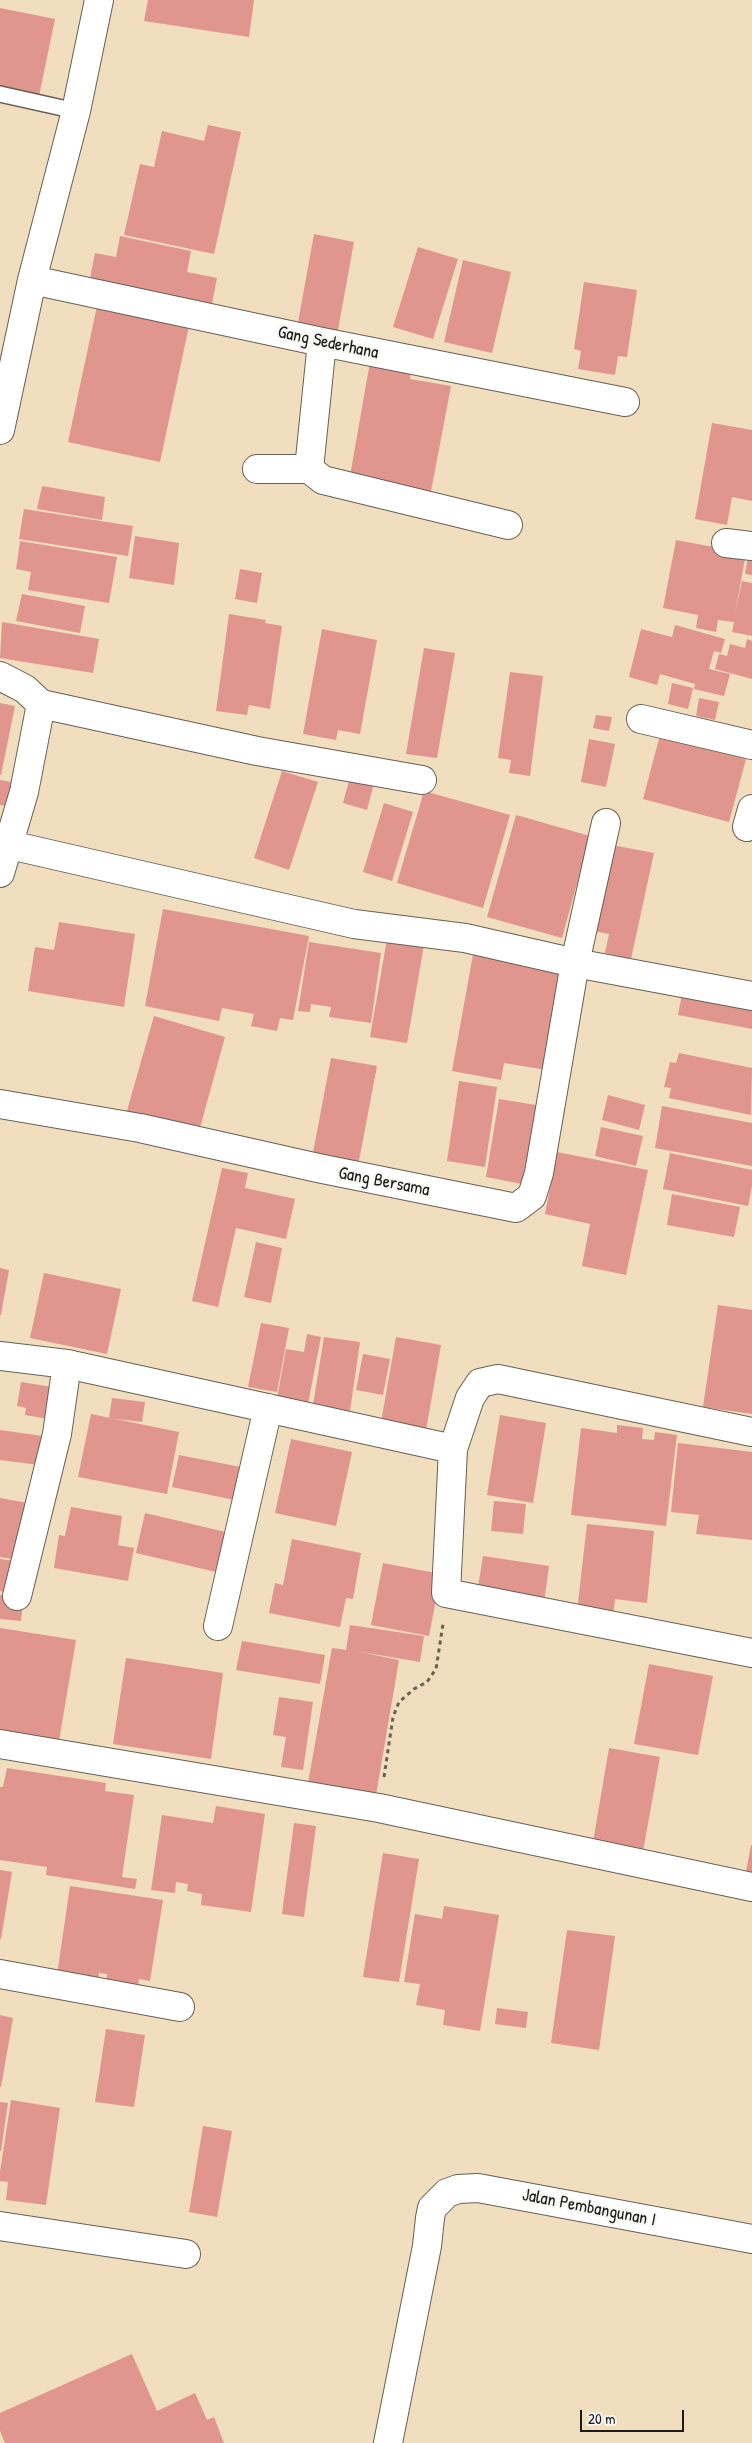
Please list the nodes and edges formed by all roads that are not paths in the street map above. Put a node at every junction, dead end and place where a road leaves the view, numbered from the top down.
1 (99, 0) edge
2 (0, 94) edge
3 (76, 111) junction
4 (32, 280) junction
5 (322, 342) junction
6 (625, 402) dead end
7 (0, 430) edge
8 (257, 469) dead end
9 (309, 469) junction
10 (508, 525) dead end
11 (0, 676) edge
12 (41, 704) junction
13 (641, 719) dead end
14 (752, 744) edge
15 (422, 780) dead end
16 (606, 823) dead end
17 (9, 828) edge
18 (0, 872) edge
19 (575, 963) junction
20 (752, 996) edge
21 (0, 1104) edge
22 (0, 1356) edge
23 (67, 1364) junction
24 (268, 1408) junction
25 (752, 1432) edge
26 (453, 1449) junction
27 (17, 1596) dead end
28 (218, 1626) dead end
29 (752, 1653) edge
30 (0, 1744) edge
31 (752, 1887) edge
32 (0, 1974) edge
33 (180, 2007) dead end
34 (0, 2226) edge
35 (752, 2240) edge
36 (186, 2254) dead end
37 (388, 2443) edge

1 - 3 street
2 - 3 lane
3 - 4 street
4 - 5 street, Gang Sederhana
4 - 7 street
5 - 6 street, Gang Sederhana
5 - 9 street
8 - 9 street
9 - 10 street
11 - 12 street
12 - 15 street
12 - 17 street
13 - 14 street
16 - 19 street, Gang Bersama
17 - 18 street
17 - 19 street
19 - 20 street
19 - 21 street, Gang Bersama
22 - 23 street
23 - 24 street
23 - 27 street
24 - 26 street
24 - 28 street
25 - 26 street
26 - 29 street
30 - 31 street
32 - 33 street
34 - 36 street
35 - 37 street, Jalan Pembangunan I

